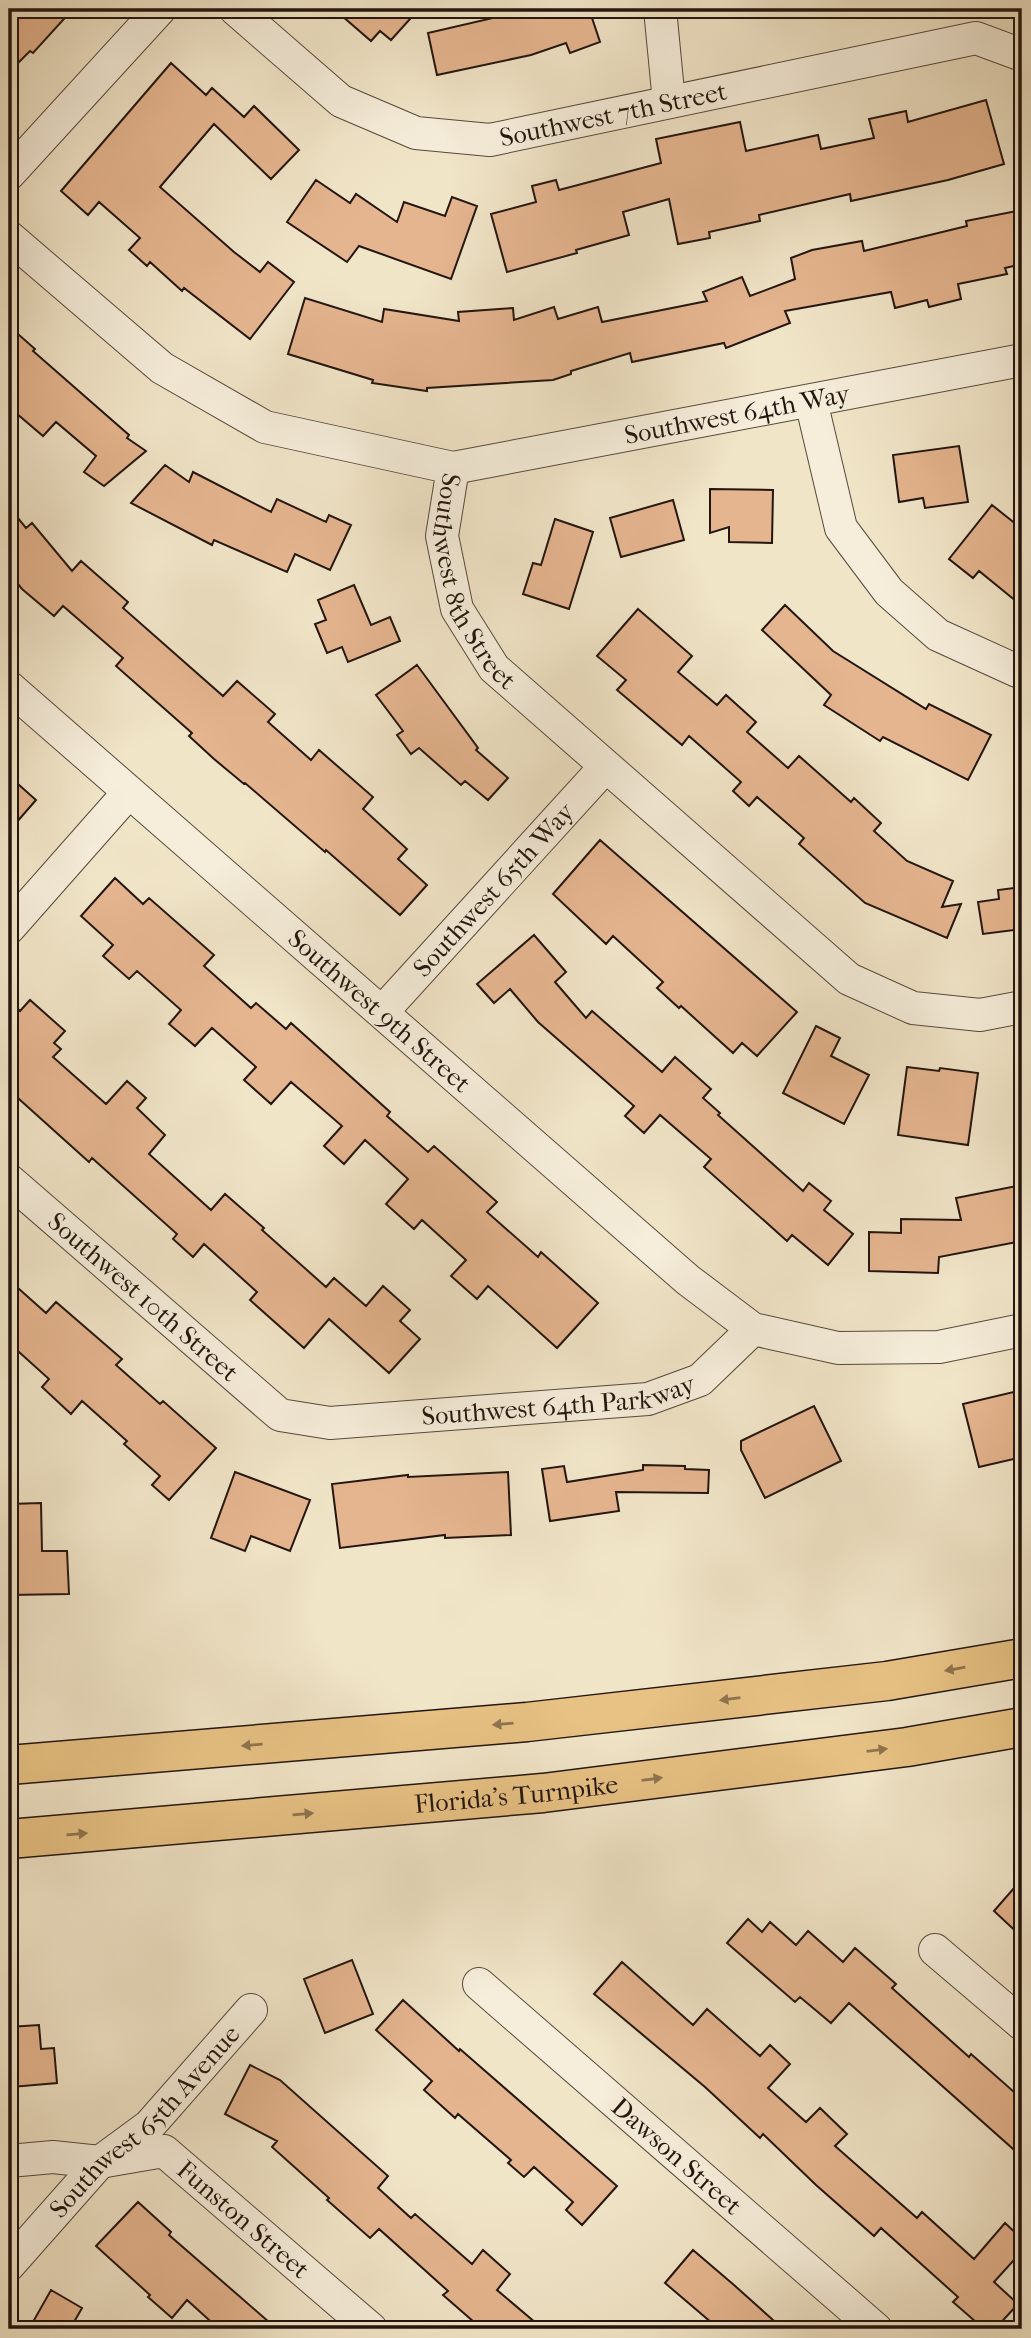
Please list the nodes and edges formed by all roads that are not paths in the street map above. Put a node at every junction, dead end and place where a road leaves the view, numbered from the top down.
1 (160, 9) edge
2 (235, 9) edge
3 (660, 9) edge
4 (1022, 55) edge
5 (669, 102) junction
6 (9, 174) edge
7 (9, 237) edge
8 (1022, 359) edge
9 (811, 401) junction
10 (453, 468) junction
11 (1022, 671) edge
12 (9, 687) edge
13 (605, 767) junction
14 (129, 792) junction
15 (9, 928) edge
16 (1022, 1007) edge
17 (383, 1011) junction
18 (9, 1181) edge
19 (753, 1329) junction
20 (1022, 1330) edge
21 (280, 1415) joint
22 (1022, 1658) edge
23 (1022, 1727) edge
24 (9, 1765) edge
25 (9, 1839) edge
26 (935, 1950) dead end
27 (479, 1984) dead end
28 (251, 2010) dead end
29 (1022, 2024) edge
30 (9, 2161) edge
31 (100, 2162) junction
32 (9, 2265) edge
33 (371, 2329) edge
34 (876, 2329) edge

1 - 6 street
2 - 5 street, Southwest 7th Street
3 - 5 street
4 - 5 street, Southwest 7th Street
7 - 10 street, Southwest 8th Street
8 - 9 street, Southwest 64th Way
9 - 10 street, Southwest 64th Way
9 - 11 street
10 - 13 street, Southwest 8th Street
12 - 14 street, Southwest 9th Street
13 - 16 street, Southwest 8th Street
13 - 17 street, Southwest 65th Way
14 - 15 street
14 - 17 street, Southwest 9th Street
17 - 19 street, Southwest 9th Street
18 - 21 street, Southwest 10th Street
19 - 20 street
19 - 21 street, Southwest 64th Parkway
22 -> 24 highway
25 -> 23 highway, Florida's Turnpike
26 - 29 street
27 - 34 street, Dawson Street
28 - 31 street, Southwest 65th Avenue
30 - 31 street
31 - 32 street, Southwest 65th Avenue
31 - 33 street, Funston Street

